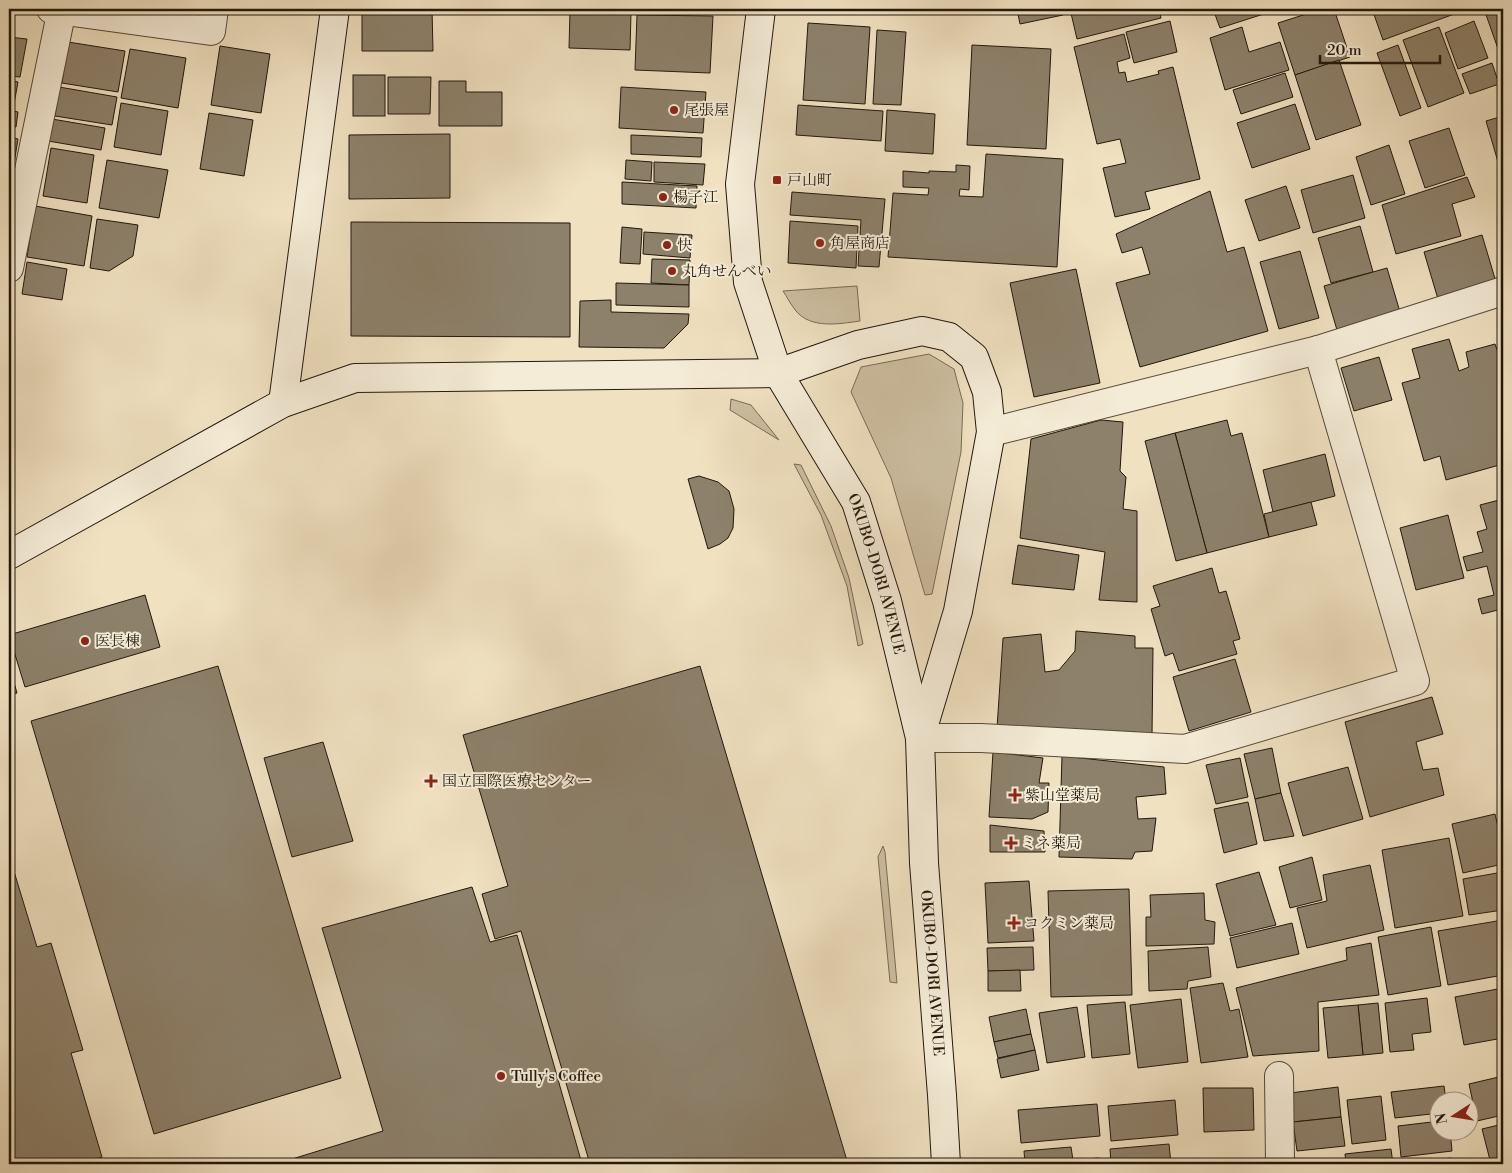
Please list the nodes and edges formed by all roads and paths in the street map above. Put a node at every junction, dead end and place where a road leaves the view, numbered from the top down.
1 (58, 9) edge
2 (214, 9) edge
3 (335, 9) edge
4 (761, 9) edge
5 (9, 268) edge
6 (1503, 291) edge
7 (1318, 350) junction
8 (778, 373) junction
9 (283, 403) junction
10 (991, 432) junction
11 (9, 555) edge
12 (920, 738) junction
13 (1279, 1076) dead end
14 (946, 1164) edge
15 (1280, 1164) edge

1 - 2 street
1 - 5 street
3 - 9 street
4 - 8 street, OKUBO-DORI AVENUE
6 - 7 street
7 - 10 street
7 - 12 street
8 - 9 street
8 - 10 street
8 - 12 street, OKUBO-DORI AVENUE
9 - 11 street
10 - 12 street
12 - 14 street, OKUBO-DORI AVENUE
13 - 15 street

